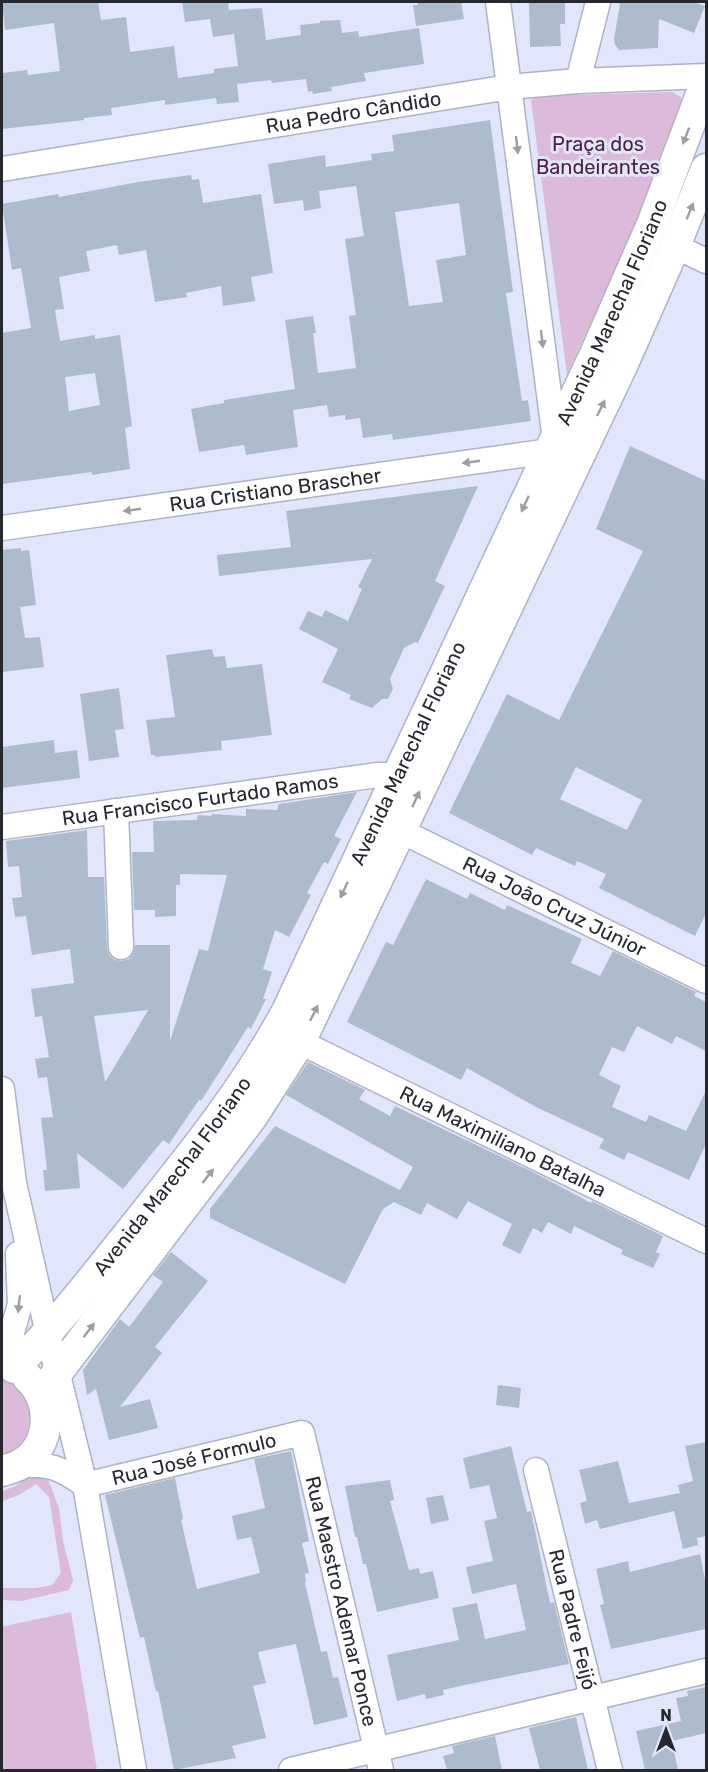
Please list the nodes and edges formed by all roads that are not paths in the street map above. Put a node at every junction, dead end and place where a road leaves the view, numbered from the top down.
1 (498, 2) edge
2 (598, 2) edge
3 (706, 76) edge
4 (578, 81) junction
5 (706, 81) edge
6 (509, 87) junction
7 (706, 169) edge
8 (2, 170) edge
9 (675, 246) junction
10 (706, 261) edge
11 (553, 446) junction
12 (2, 528) edge
13 (398, 775) junction
14 (116, 811) junction
15 (2, 826) edge
16 (401, 831) junction
17 (121, 947) dead end
18 (706, 981) edge
19 (300, 1042) junction
20 (2, 1089) edge
21 (6, 1151) edge
22 (14, 1183) junction
23 (706, 1241) edge
24 (48, 1334) junction
25 (6, 1355) edge
26 (47, 1388) junction
27 (302, 1432) joint
28 (10, 1468) edge
29 (536, 1470) dead end
30 (86, 1485) junction
31 (706, 1671) edge
32 (592, 1698) junction
33 (378, 1760) edge
34 (134, 1770) edge
35 (291, 1770) edge
36 (610, 1770) edge

1 - 6 street
2 - 4 street
3 - 4 street, Rua Pedro Cândido
4 - 6 street, Rua Pedro Cândido
5 -> 11 main road, Avenida Marechal Floriano
6 - 8 street, Rua Pedro Cândido
6 -> 11 street
9 -> 7 main road, Avenida Marechal Floriano
9 - 10 street
16 -> 9 main road, Avenida Marechal Floriano
11 -> 12 street, Rua Cristiano Brascher
11 -> 13 main road, Avenida Marechal Floriano
13 - 14 street, Rua Francisco Furtado Ramos
13 -> 24 main road, Avenida Marechal Floriano
14 - 15 street, Rua Francisco Furtado Ramos
14 - 17 street
16 - 18 street, Rua João Cruz Júnior
19 -> 16 main road, Avenida Marechal Floriano
19 - 23 street, Rua Maximiliano Batalha
26 -> 19 main road, Avenida Marechal Floriano
20 - 21 street
21 - 22 street
22 - 24 street
22 -> 25 street
24 - 25 main road, Avenida Marechal Floriano
24 - 26 street
25 - 26 main road
26 - 28 main road
26 - 30 street
27 - 30 street, Rua José Formulo
27 - 33 street, Rua Maestro Ademar Ponce
28 - 30 street
29 - 32 street, Rua Padre Feijó
30 - 34 street
31 - 32 street
32 - 33 street
32 - 36 street, Rua Padre Feijó
33 - 35 street

